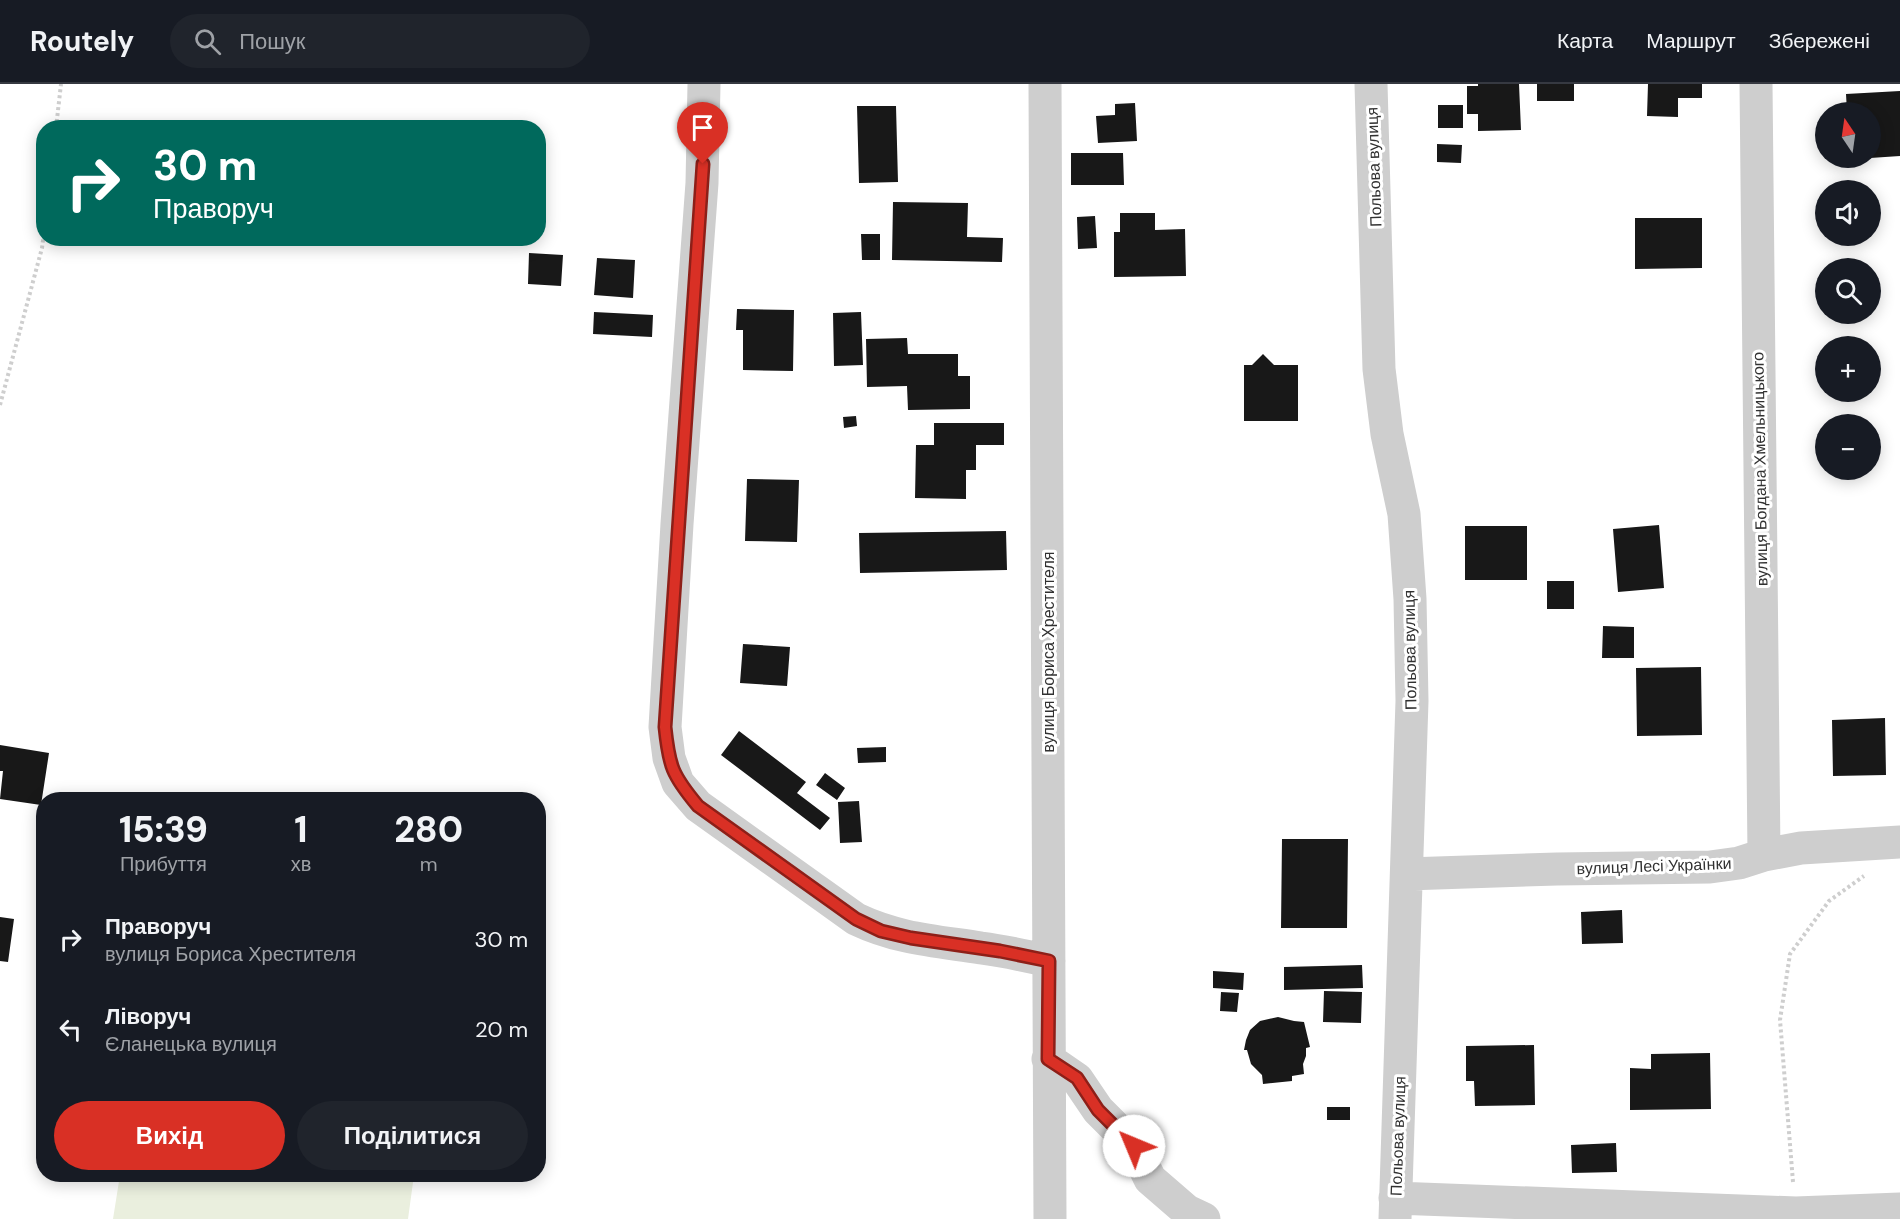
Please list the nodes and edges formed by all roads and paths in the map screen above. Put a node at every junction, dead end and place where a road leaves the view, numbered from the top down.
1 (61, 84) edge
2 (704, 84) edge
3 (1045, 84) edge
4 (1371, 84) edge
5 (1756, 84) edge
6 (57, 120) edge
7 (42, 246) edge
8 (0, 405) edge
9 (1900, 842) edge
10 (1764, 855) junction
11 (1407, 874) junction
12 (1867, 874) dead end
13 (1049, 961) junction
14 (1048, 1059) junction
15 (1395, 1209) edge
16 (1900, 1209) edge
17 (1796, 1213) junction
18 (1050, 1219) edge
19 (1204, 1219) edge

1 - 6 path
2 - 13 street
3 - 13 street, вулиця Бориса Хрестителя
4 - 11 street, Польова вулиця
5 - 10 street, вулиця Богдана Хмельницького
7 - 8 path
9 - 10 street, вулиця Лесі Українки
10 - 11 street, вулиця Лесі Українки
11 - 15 street, Польова вулиця
12 - 17 path
13 - 14 street, вулиця Бориса Хрестителя
14 - 18 street, вулиця Бориса Хрестителя
14 - 19 street
15 - 17 street
16 - 17 street

